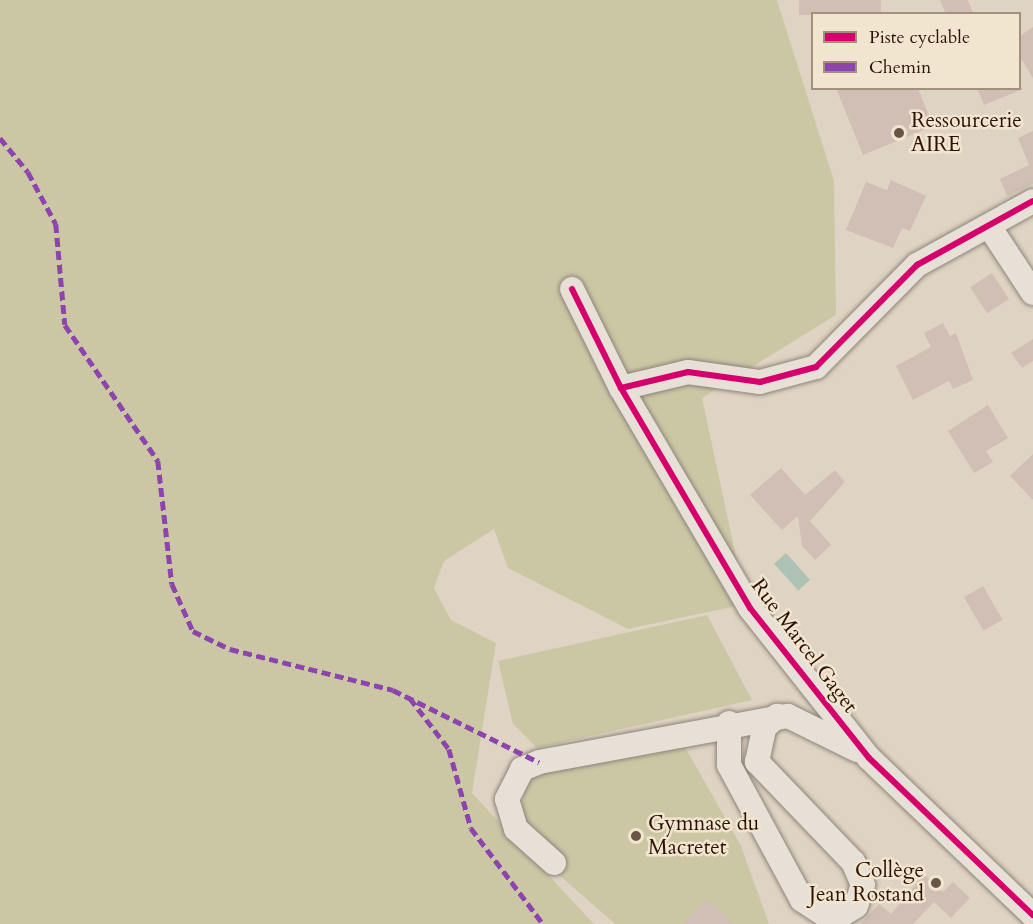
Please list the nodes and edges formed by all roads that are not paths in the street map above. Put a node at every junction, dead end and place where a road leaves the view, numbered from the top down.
1 (1033, 201) edge
2 (989, 226) junction
3 (572, 289) dead end
4 (1033, 293) edge
5 (621, 388) junction
6 (777, 716) junction
7 (729, 723) junction
8 (869, 758) junction
9 (554, 863) dead end
10 (1033, 915) edge

1 - 2 street
2 - 4 street
2 - 5 street
3 - 5 street, Rue Marcel Gaget
5 - 8 street, Rue Marcel Gaget
6 - 7 street
6 - 7 street
6 - 8 street
7 - 9 street
8 - 10 street, Rue Marcel Gaget

